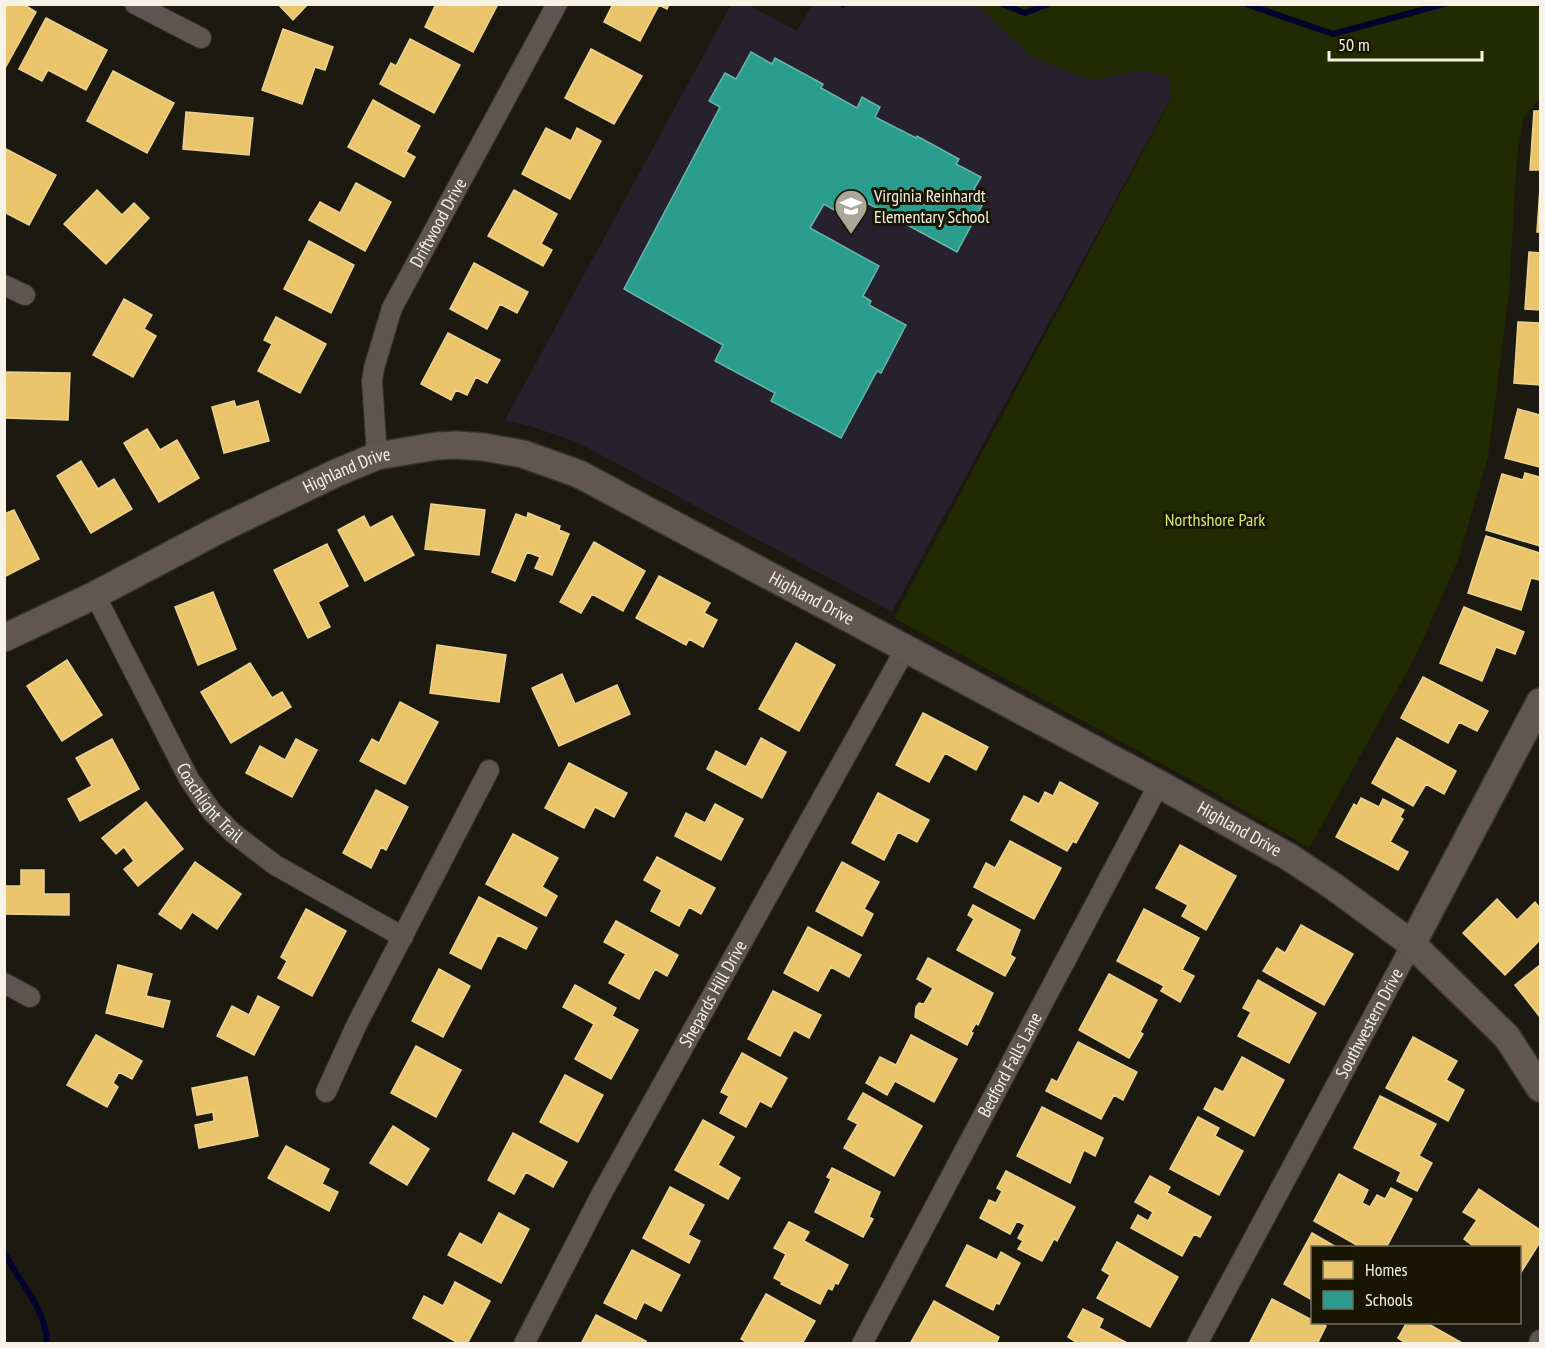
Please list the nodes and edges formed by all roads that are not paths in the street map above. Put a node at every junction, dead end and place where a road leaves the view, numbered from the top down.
1 (135, 4) edge
2 (557, 4) edge
3 (201, 38) dead end
4 (4, 285) edge
5 (26, 295) dead end
6 (377, 456) junction
7 (95, 595) junction
8 (4, 638) edge
9 (906, 648) junction
10 (1540, 702) edge
11 (489, 770) dead end
12 (1159, 784) junction
13 (403, 937) junction
14 (1412, 944) junction
15 (4, 983) edge
16 (30, 997) dead end
17 (1540, 1088) edge
18 (326, 1092) dead end
19 (524, 1344) edge
20 (862, 1344) edge
21 (1197, 1344) edge

1 - 3 street
2 - 6 street, Driftwood Drive
4 - 5 street
6 - 7 street, Highland Drive
6 - 9 street, Highland Drive
7 - 8 street, Highland Drive
7 - 13 street, Coachlight Trail
9 - 12 street, Highland Drive
9 - 19 street, Shepards Hill Drive
10 - 14 street, Southwestern Drive
11 - 13 street
12 - 14 street, Highland Drive
12 - 20 street, Bedford Falls Lane
13 - 18 street
14 - 17 street, Highland Drive
14 - 21 street, Southwestern Drive
15 - 16 street

